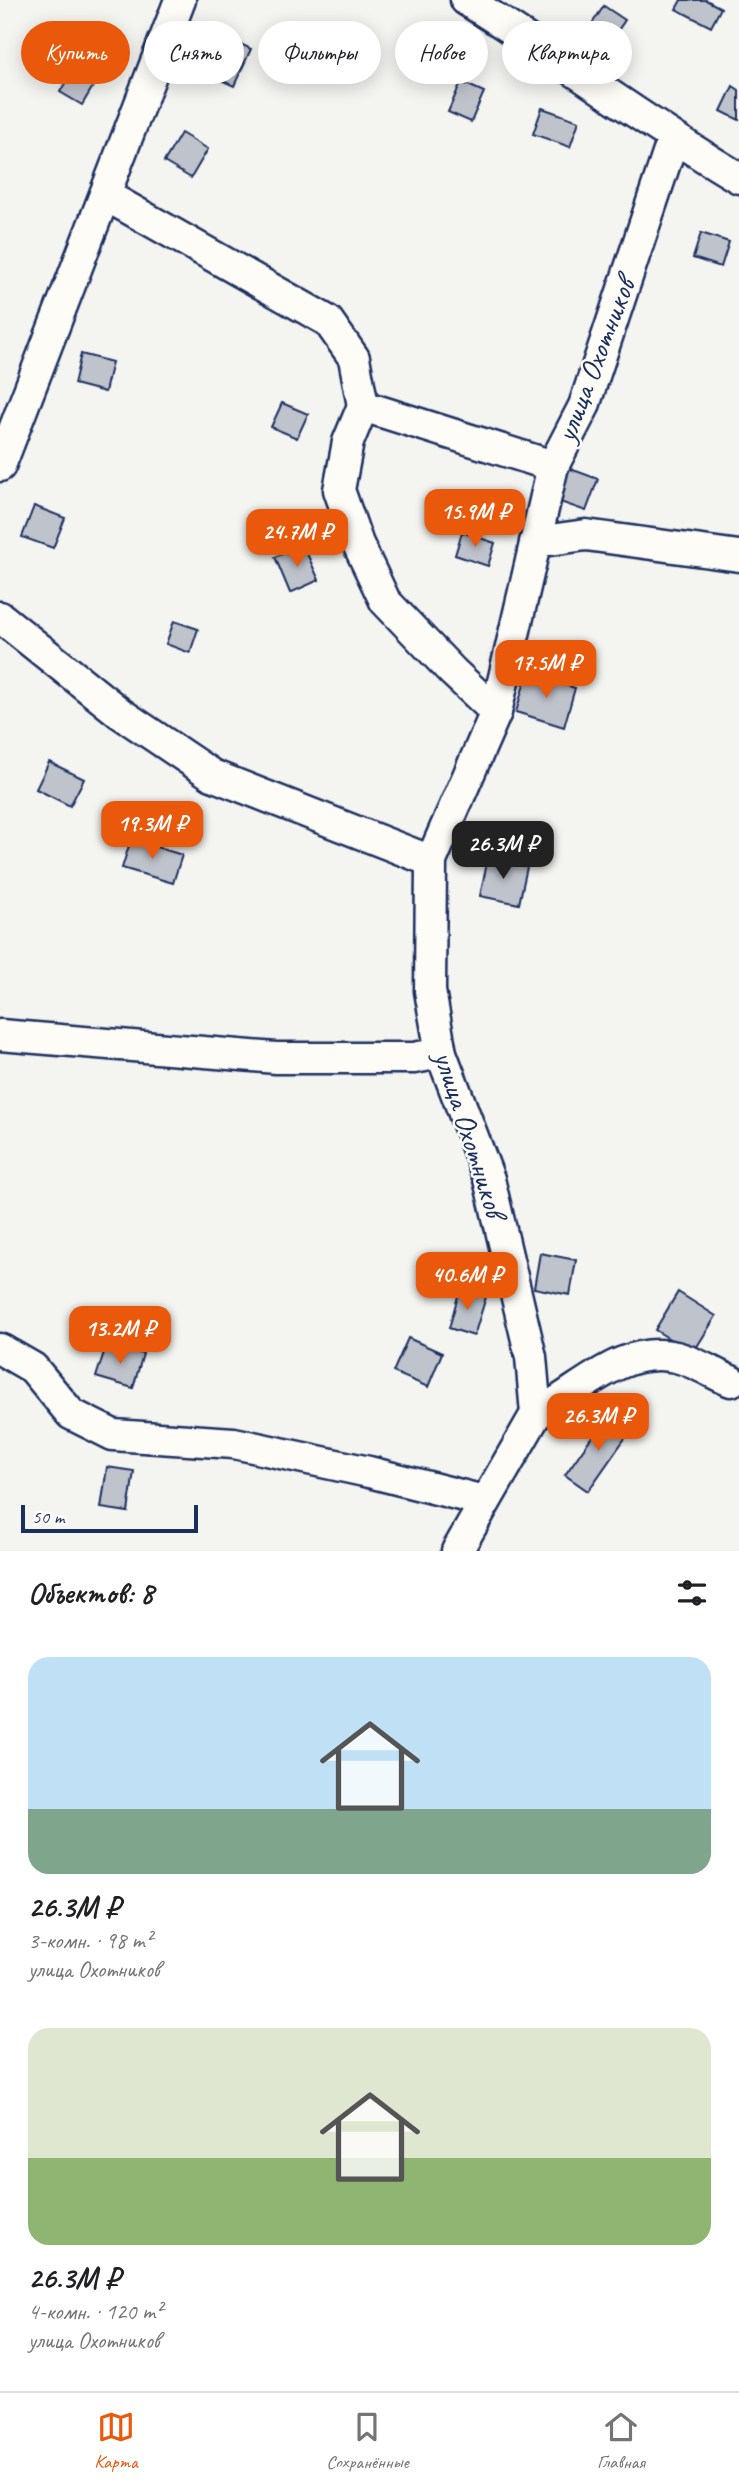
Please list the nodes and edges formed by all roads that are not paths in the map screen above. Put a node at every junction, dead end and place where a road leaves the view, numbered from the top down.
1 (180, 0) edge
2 (466, 0) edge
3 (673, 139) junction
4 (739, 178) edge
5 (105, 195) junction
6 (363, 406) junction
7 (0, 466) edge
8 (553, 466) junction
9 (535, 542) junction
10 (739, 556) edge
11 (0, 617) edge
12 (496, 712) junction
13 (431, 861) junction
14 (0, 1035) edge
15 (441, 1053) junction
16 (0, 1349) edge
17 (731, 1381) dead end
18 (536, 1414) junction
19 (484, 1501) junction
20 (457, 1551) edge

1 - 5 street
2 - 3 street
3 - 4 street
3 - 8 street, улица Охотников
5 - 6 street
5 - 7 street
6 - 8 street
6 - 12 street
8 - 9 street, улица Охотников
9 - 10 street
9 - 12 street, улица Охотников
11 - 13 street
12 - 13 street, улица Охотников
13 - 15 street, улица Охотников
14 - 15 street
15 - 18 street, улица Охотников
16 - 19 street
17 - 18 street
18 - 19 street
19 - 20 street

